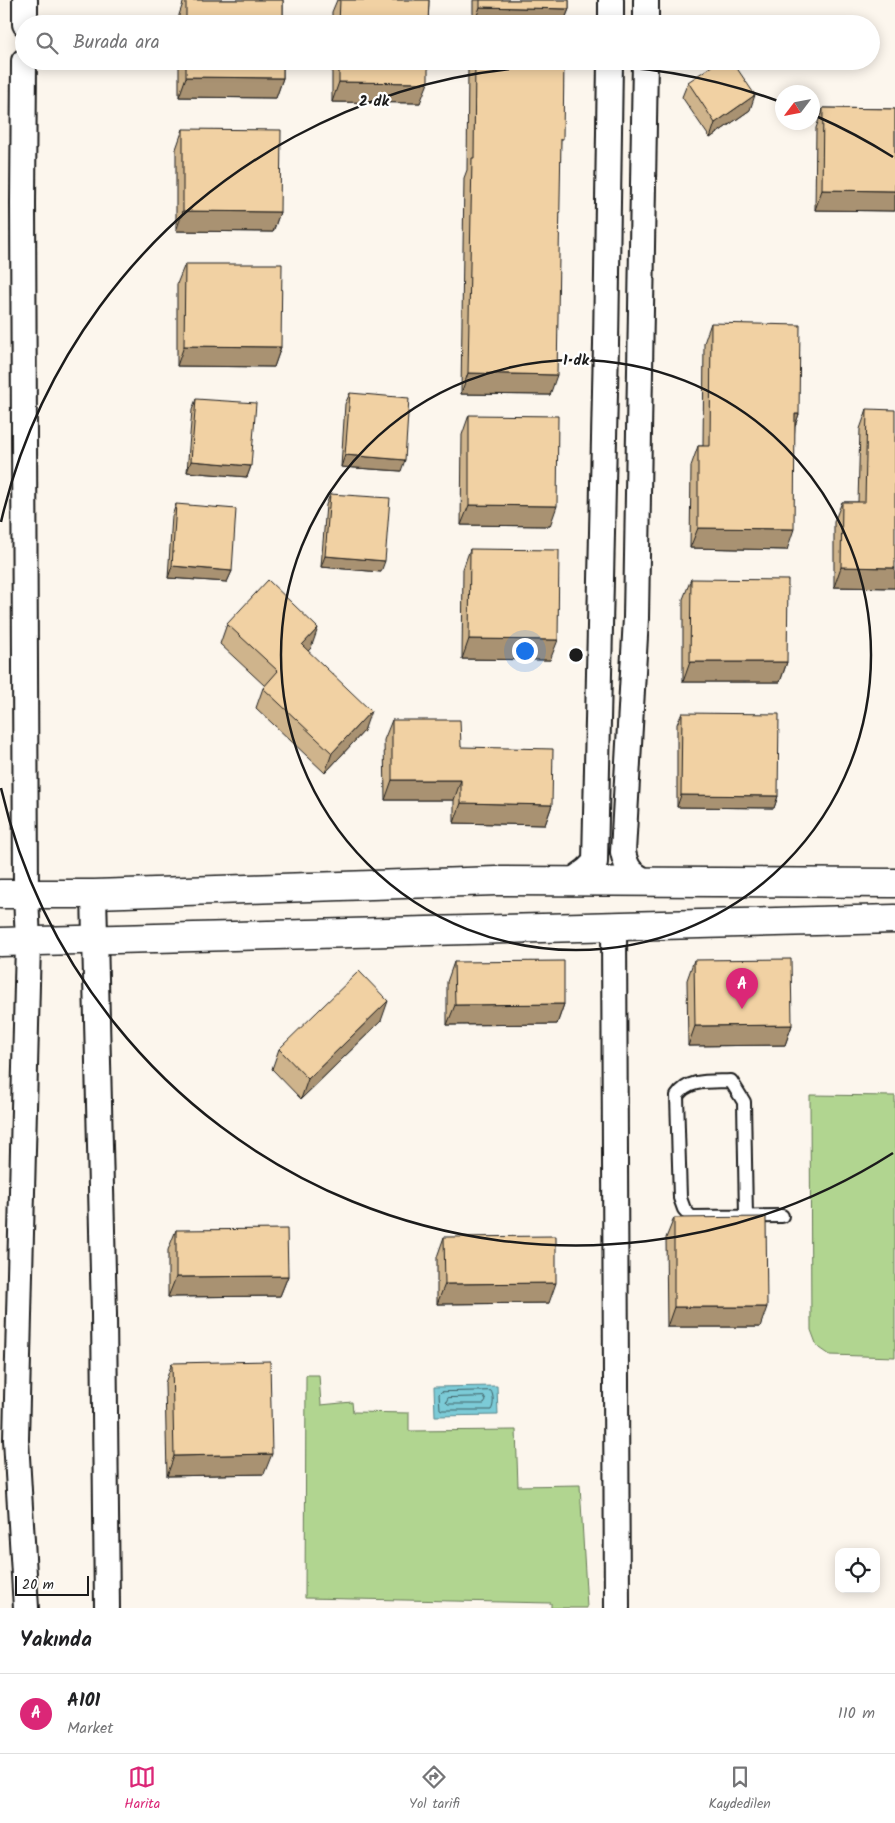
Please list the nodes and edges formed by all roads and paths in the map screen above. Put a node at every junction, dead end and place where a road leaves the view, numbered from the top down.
1 (25, 0) edge
2 (611, 0) edge
3 (646, 0) edge
4 (25, 15) edge
5 (611, 15) edge
6 (646, 15) edge
7 (24, 70) edge
8 (610, 70) edge
9 (645, 70) edge
10 (572, 881) junction
11 (646, 882) junction
12 (895, 882) edge
13 (13, 894) edge
14 (94, 894) junction
15 (895, 919) edge
16 (614, 927) junction
17 (95, 941) junction
18 (0, 942) edge
19 (28, 943) junction
20 (746, 1216) junction
21 (782, 1216) dead end
22 (26, 1608) edge
23 (107, 1608) edge
24 (617, 1608) edge

1 - 4 street
2 - 5 street
3 - 6 street
7 - 13 street
8 - 10 street
9 - 11 street
10 - 11 main road
10 - 14 main road
11 - 12 main road
13 - 14 main road
13 - 19 street
14 - 17 street
15 - 16 main road
16 - 17 main road
16 - 24 street
17 - 19 main road
17 - 23 street
18 - 19 main road
19 - 22 street
20 - 20 lane
20 - 21 lane

